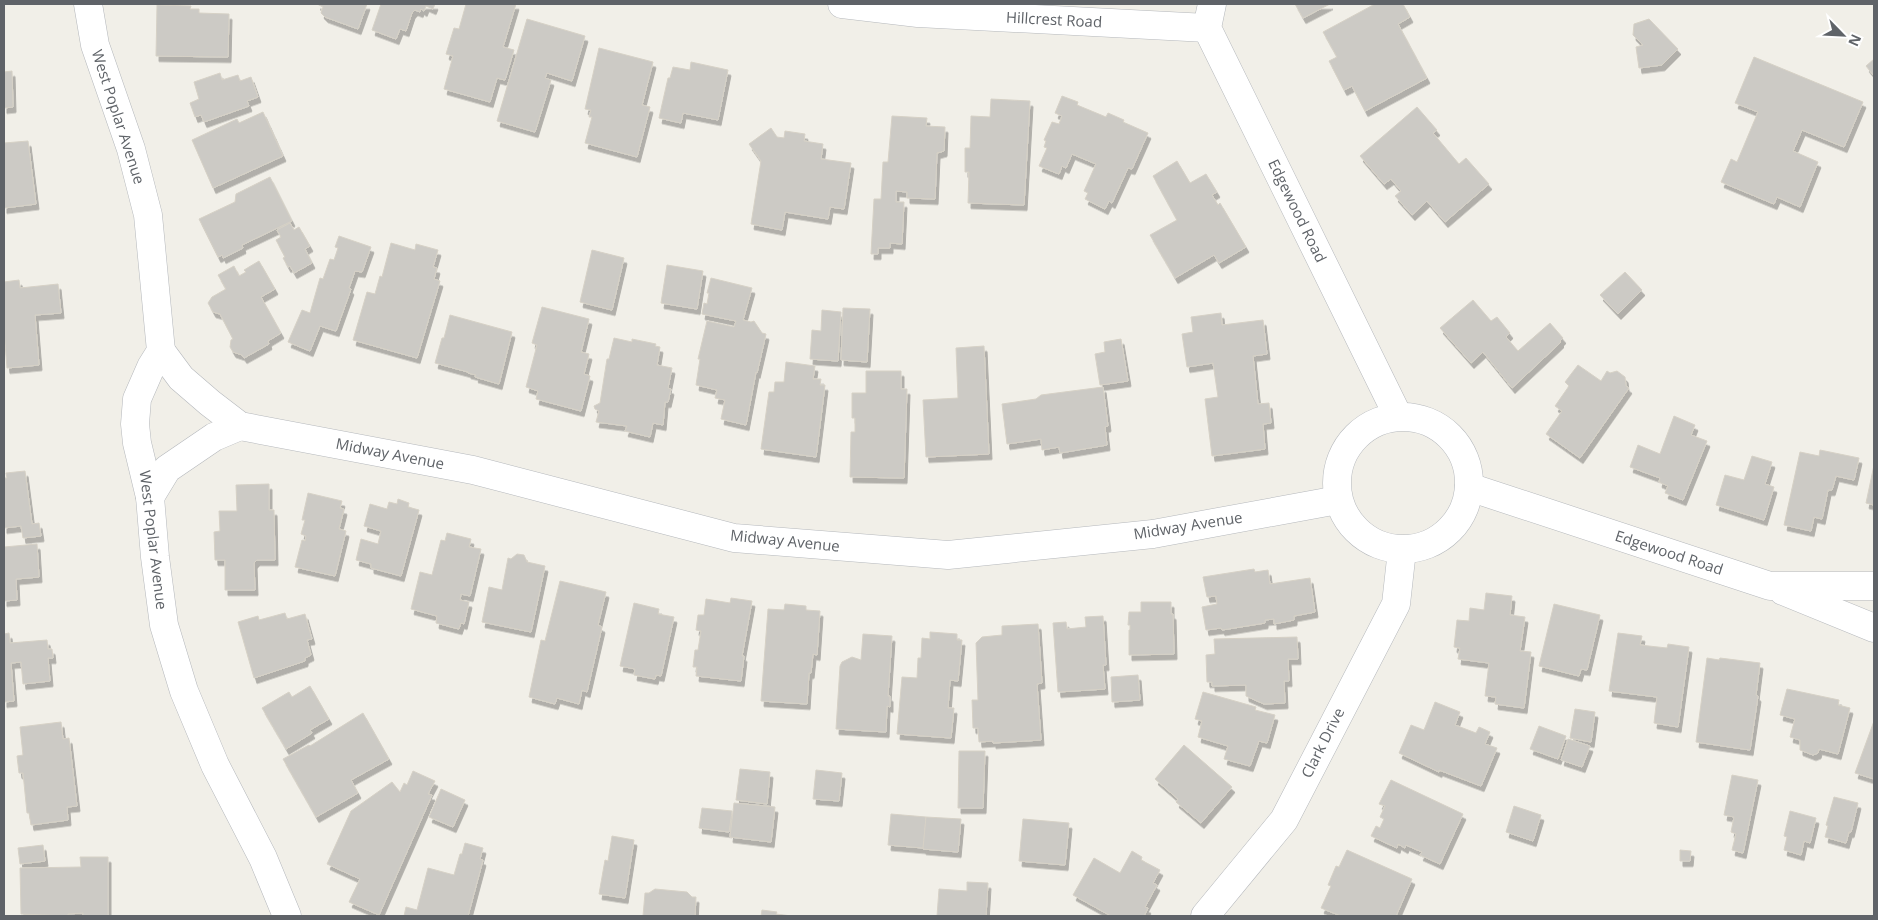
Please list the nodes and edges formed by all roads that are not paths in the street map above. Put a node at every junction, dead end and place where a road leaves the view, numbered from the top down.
1 (88, 4) edge
2 (842, 4) edge
3 (1209, 16) edge
4 (161, 352) junction
5 (1398, 416) junction
6 (240, 426) junction
7 (1469, 487) junction
8 (150, 497) junction
9 (1338, 500) junction
10 (1402, 550) junction
11 (1770, 586) junction
12 (1874, 586) edge
13 (1874, 628) edge
14 (287, 916) edge
15 (1205, 916) edge

1 - 4 street, West Poplar Avenue
2 - 3 street, Hillcrest Road
3 - 5 street, Edgewood Road
4 - 6 street, Midway Avenue
4 - 8 street, West Poplar Avenue
5 - 7 street
5 - 9 street
6 - 8 street
6 - 9 street, Midway Avenue
7 - 10 street
7 - 11 street, Edgewood Road
8 - 14 street, West Poplar Avenue
9 - 10 street
10 - 15 street, Clark Drive
11 - 12 street, Edgewood Road
11 - 13 street

